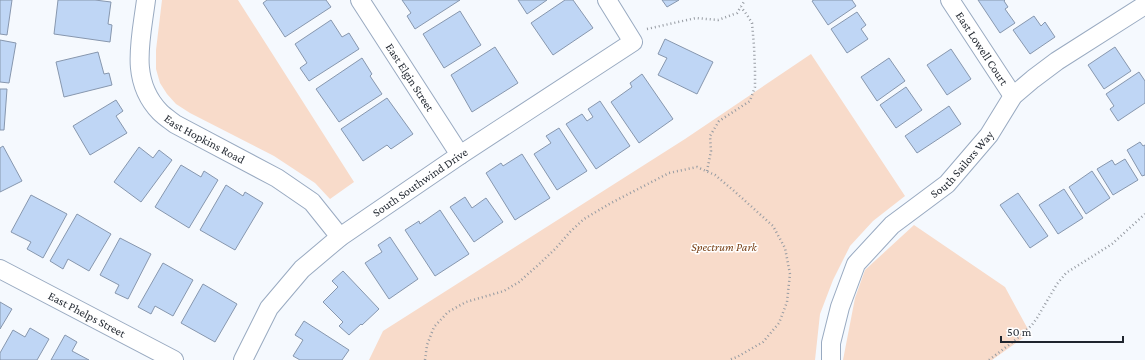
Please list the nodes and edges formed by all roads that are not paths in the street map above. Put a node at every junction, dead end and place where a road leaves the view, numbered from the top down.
1 (146, 0) edge
2 (360, 0) edge
3 (607, 0) edge
4 (950, 0) edge
5 (1145, 5) edge
6 (1013, 96) junction
7 (460, 155) junction
8 (340, 237) junction
9 (0, 269) edge
10 (174, 360) edge
11 (244, 360) edge
12 (830, 360) edge

1 - 8 street, East Hopkins Road
2 - 7 street, East Elgin Street
3 - 7 street, South Southwind Drive
4 - 6 street, East Lowell Court
5 - 6 street, South Sailors Way
6 - 12 street, South Sailors Way
7 - 8 street, South Southwind Drive
8 - 11 street, South Southwind Drive
9 - 10 street, East Phelps Street

